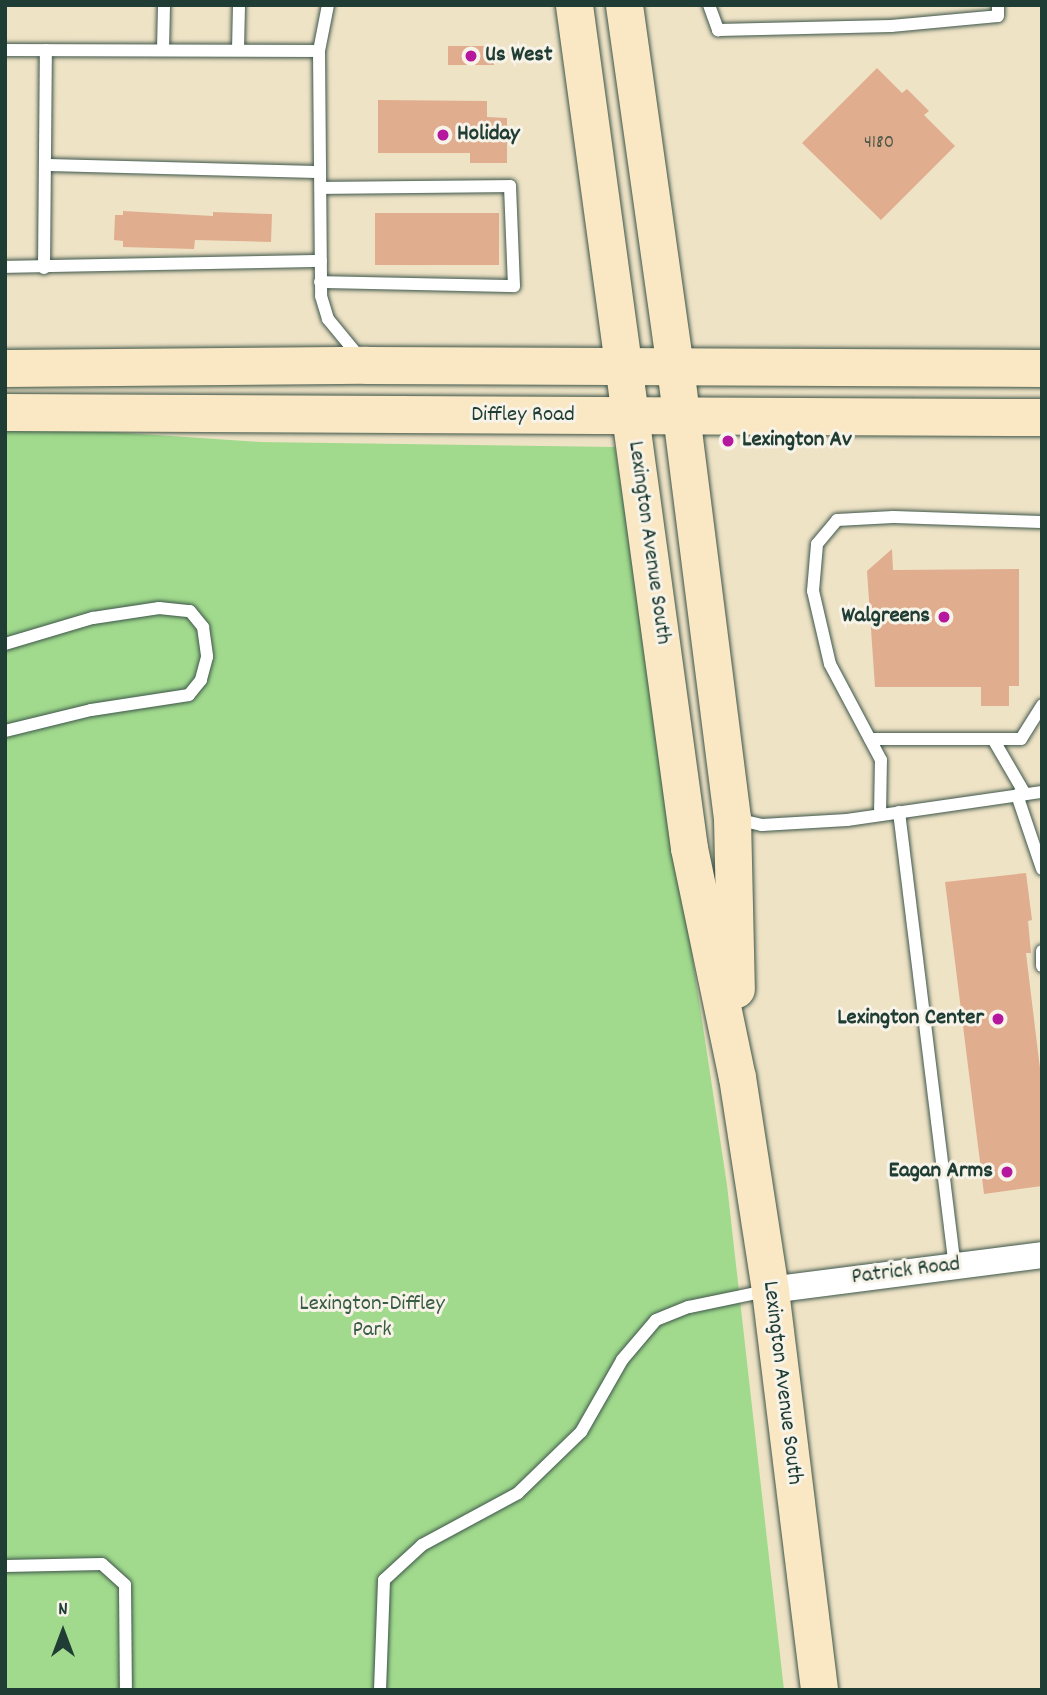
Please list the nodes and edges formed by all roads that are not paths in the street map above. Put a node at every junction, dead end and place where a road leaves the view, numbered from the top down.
1 (164, 5) edge
2 (239, 5) edge
3 (328, 5) edge
4 (574, 5) edge
5 (624, 5) edge
6 (709, 5) edge
7 (998, 5) edge
8 (5, 50) edge
9 (46, 50) junction
10 (163, 50) junction
11 (239, 50) junction
12 (319, 51) junction
13 (45, 165) junction
14 (320, 172) junction
15 (321, 188) junction
16 (321, 261) junction
17 (5, 267) edge
18 (44, 268) junction
19 (320, 282) junction
20 (366, 365) junction
21 (625, 367) junction
22 (675, 367) junction
23 (5, 368) edge
24 (1042, 368) edge
25 (5, 412) edge
26 (631, 416) junction
27 (681, 417) junction
28 (1042, 418) edge
29 (1042, 522) edge
30 (5, 645) edge
31 (1042, 705) edge
32 (5, 731) edge
33 (870, 739) junction
34 (993, 740) junction
35 (1042, 793) edge
36 (1021, 795) junction
37 (899, 812) junction
38 (880, 815) junction
39 (732, 818) junction
40 (1042, 869) edge
41 (1042, 951) edge
42 (1042, 966) edge
43 (737, 1077) junction
44 (1042, 1255) edge
45 (955, 1266) junction
46 (770, 1290) junction
47 (5, 1566) edge
48 (126, 1690) edge
49 (380, 1690) edge
50 (820, 1690) edge

1 - 10 lane
2 - 11 lane
3 - 12 lane
4 - 21 street, Lexington Avenue South
5 - 22 street, Lexington Avenue South
6 - 7 lane
8 - 9 lane
9 - 10 lane
9 - 13 lane
10 - 11 lane
11 - 12 lane
12 - 14 lane
13 - 14 lane
13 - 18 lane
14 - 15 lane
15 - 16 lane
15 - 19 lane
16 - 18 lane
16 - 19 lane
17 - 18 lane
19 - 20 lane
20 - 21 street
20 - 23 street
21 - 22 street
21 - 26 street, Lexington Avenue South
22 - 24 street
22 - 27 street, Lexington Avenue South
25 - 26 street, Diffley Road
26 - 27 street, Diffley Road
26 - 43 street, Lexington Avenue South
27 - 28 street, Diffley Road
27 - 39 street, Lexington Avenue South
29 - 33 lane
30 - 32 lane
31 - 34 lane
33 - 34 lane
33 - 38 lane
34 - 36 lane
35 - 36 lane
36 - 37 lane
36 - 40 lane
37 - 38 lane
37 - 45 lane
38 - 39 lane
39 - 43 street, Lexington Avenue South
41 - 42 lane
43 - 46 street, Lexington Avenue South
44 - 45 street, Patrick Road
45 - 46 street, Patrick Road
46 - 49 lane
46 - 50 street, Lexington Avenue South
47 - 48 lane

